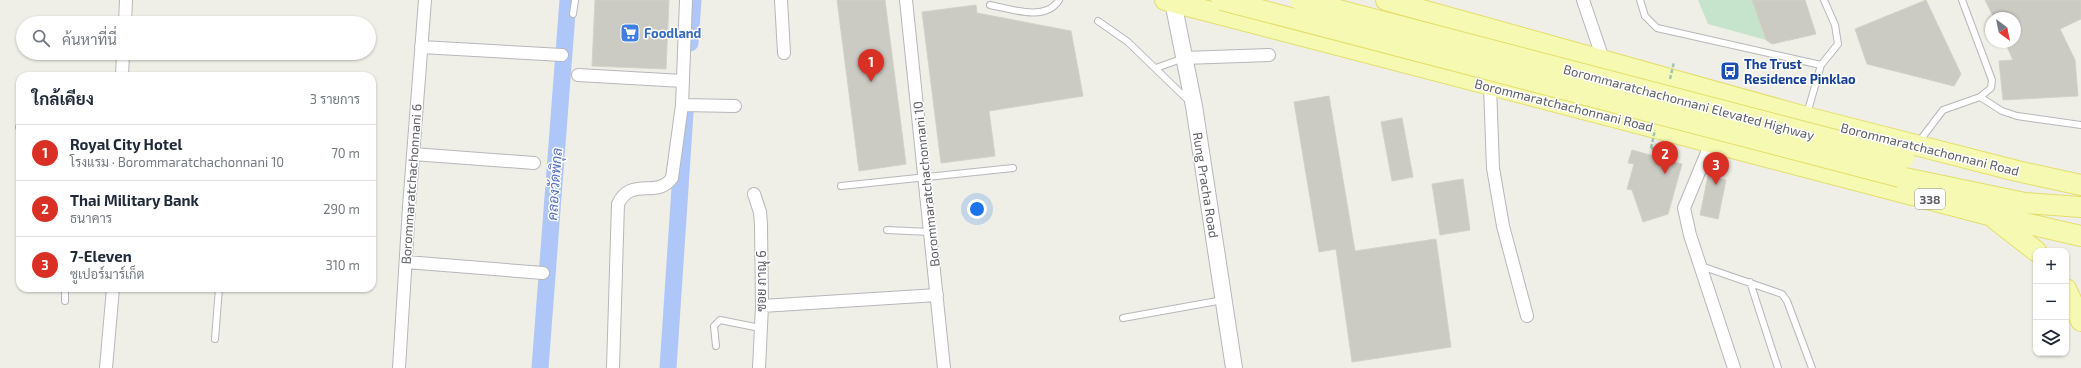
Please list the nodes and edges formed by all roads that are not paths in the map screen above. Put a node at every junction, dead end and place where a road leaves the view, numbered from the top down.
1 (126, 0) edge
2 (425, 0) edge
3 (575, 0) edge
4 (686, 0) edge
5 (781, 0) edge
6 (906, 0) edge
7 (1059, 0) edge
8 (1222, 0) edge
9 (1300, 0) edge
10 (1386, 0) edge
11 (1583, 0) edge
12 (1640, 0) edge
13 (1824, 0) edge
14 (1962, 0) edge
15 (1169, 1) edge
16 (990, 6) dead end
17 (573, 14) dead end
18 (125, 16) edge
19 (1098, 21) dead end
20 (421, 47) junction
21 (784, 53) dead end
22 (562, 55) dead end
23 (1270, 55) dead end
24 (1184, 58) junction
25 (1603, 59) junction
26 (123, 60) edge
27 (1821, 65) junction
28 (1156, 68) junction
29 (122, 72) edge
30 (578, 75) dead end
31 (683, 81) junction
32 (1490, 86) junction
33 (1980, 97) junction
34 (682, 105) junction
35 (735, 106) dead end
36 (1194, 106) junction
37 (1806, 117) junction
38 (2081, 126) edge
39 (1711, 143) junction
40 (1916, 146) junction
41 (413, 154) junction
42 (534, 163) dead end
43 (1013, 168) dead end
44 (2081, 170) edge
45 (2017, 171) junction
46 (925, 177) junction
47 (2081, 185) edge
48 (841, 186) dead end
49 (754, 194) dead end
50 (2081, 206) edge
51 (1989, 215) junction
52 (887, 230) dead end
53 (930, 232) junction
54 (2078, 236) edge
55 (2033, 250) edge
56 (406, 262) junction
57 (1700, 266) junction
58 (543, 273) dead end
59 (1750, 282) junction
60 (65, 292) edge
61 (113, 292) edge
62 (220, 292) edge
63 (937, 295) junction
64 (2069, 295) edge
65 (1223, 300) junction
66 (65, 301) dead end
67 (762, 306) junction
68 (1527, 316) dead end
69 (1123, 318) dead end
70 (2081, 321) edge
71 (760, 328) junction
72 (216, 339) dead end
73 (716, 346) dead end
74 (106, 368) edge
75 (400, 368) edge
76 (613, 368) edge
77 (759, 368) edge
78 (944, 368) edge
79 (1234, 368) edge
80 (1734, 368) edge
81 (1778, 368) edge
82 (1812, 368) edge

1 - 18 street
2 - 20 street, Borommaratchachonnani 6
3 - 17 lane
4 - 31 street
5 - 21 street
6 - 46 street, Borommaratchachonnani 10
7 - 16 lane
8 - 50 main road, Borommaratchachonnani Elevated Highway, bridge
9 - 47 main road, Borommaratchachonnani Elevated Highway, bridge
10 - 25 main road, Borommaratchachonnani Road
11 - 25 street
12 - 27 lane
13 - 27 lane
14 - 33 lane
15 - 24 street, Rung Pracha Road
15 - 32 main road, Borommaratchachonnani Road
19 - 28 lane
20 - 22 street
20 - 41 street, Borommaratchachonnani 6
23 - 24 street
24 - 28 lane
24 - 36 street, Rung Pracha Road
25 - 37 main road, Borommaratchachonnani Road
26 - 29 street
27 - 37 lane
28 - 36 lane
30 - 31 street
31 - 34 street
32 - 39 main road, Borommaratchachonnani Road
32 - 68 street
33 - 38 lane
33 - 40 lane
34 - 35 street
34 - 76 street
36 - 65 street, Rung Pracha Road
37 - 40 main road, Borommaratchachonnani Road
39 - 51 main road, Borommaratchachonnani Road / 338
39 - 57 street
40 - 45 main road, Borommaratchachonnani Road
41 - 42 street
41 - 56 street, Borommaratchachonnani 6
43 - 46 lane
44 - 45 main road
45 - 47 main road, Borommaratchachonnani Road
46 - 48 lane
46 - 53 street, Borommaratchachonnani 10
49 - 67 street, ซอย ภาณุ 6
51 - 54 main road, Borommaratchachonnani Road / 338
51 - 55 main road
52 - 53 lane
53 - 63 street, Borommaratchachonnani 10
56 - 58 street
56 - 75 street, Borommaratchachonnani 6
57 - 59 lane
57 - 80 street
59 - 81 lane
59 - 82 lane
60 - 66 lane
61 - 74 street
62 - 72 lane
63 - 67 street
63 - 78 street, Borommaratchachonnani 10
64 - 70 main road
65 - 69 lane
65 - 79 street, Rung Pracha Road
67 - 71 street, ซอย ภาณุ 6
71 - 73 lane
71 - 77 street, ซอย ภาณุ 6

